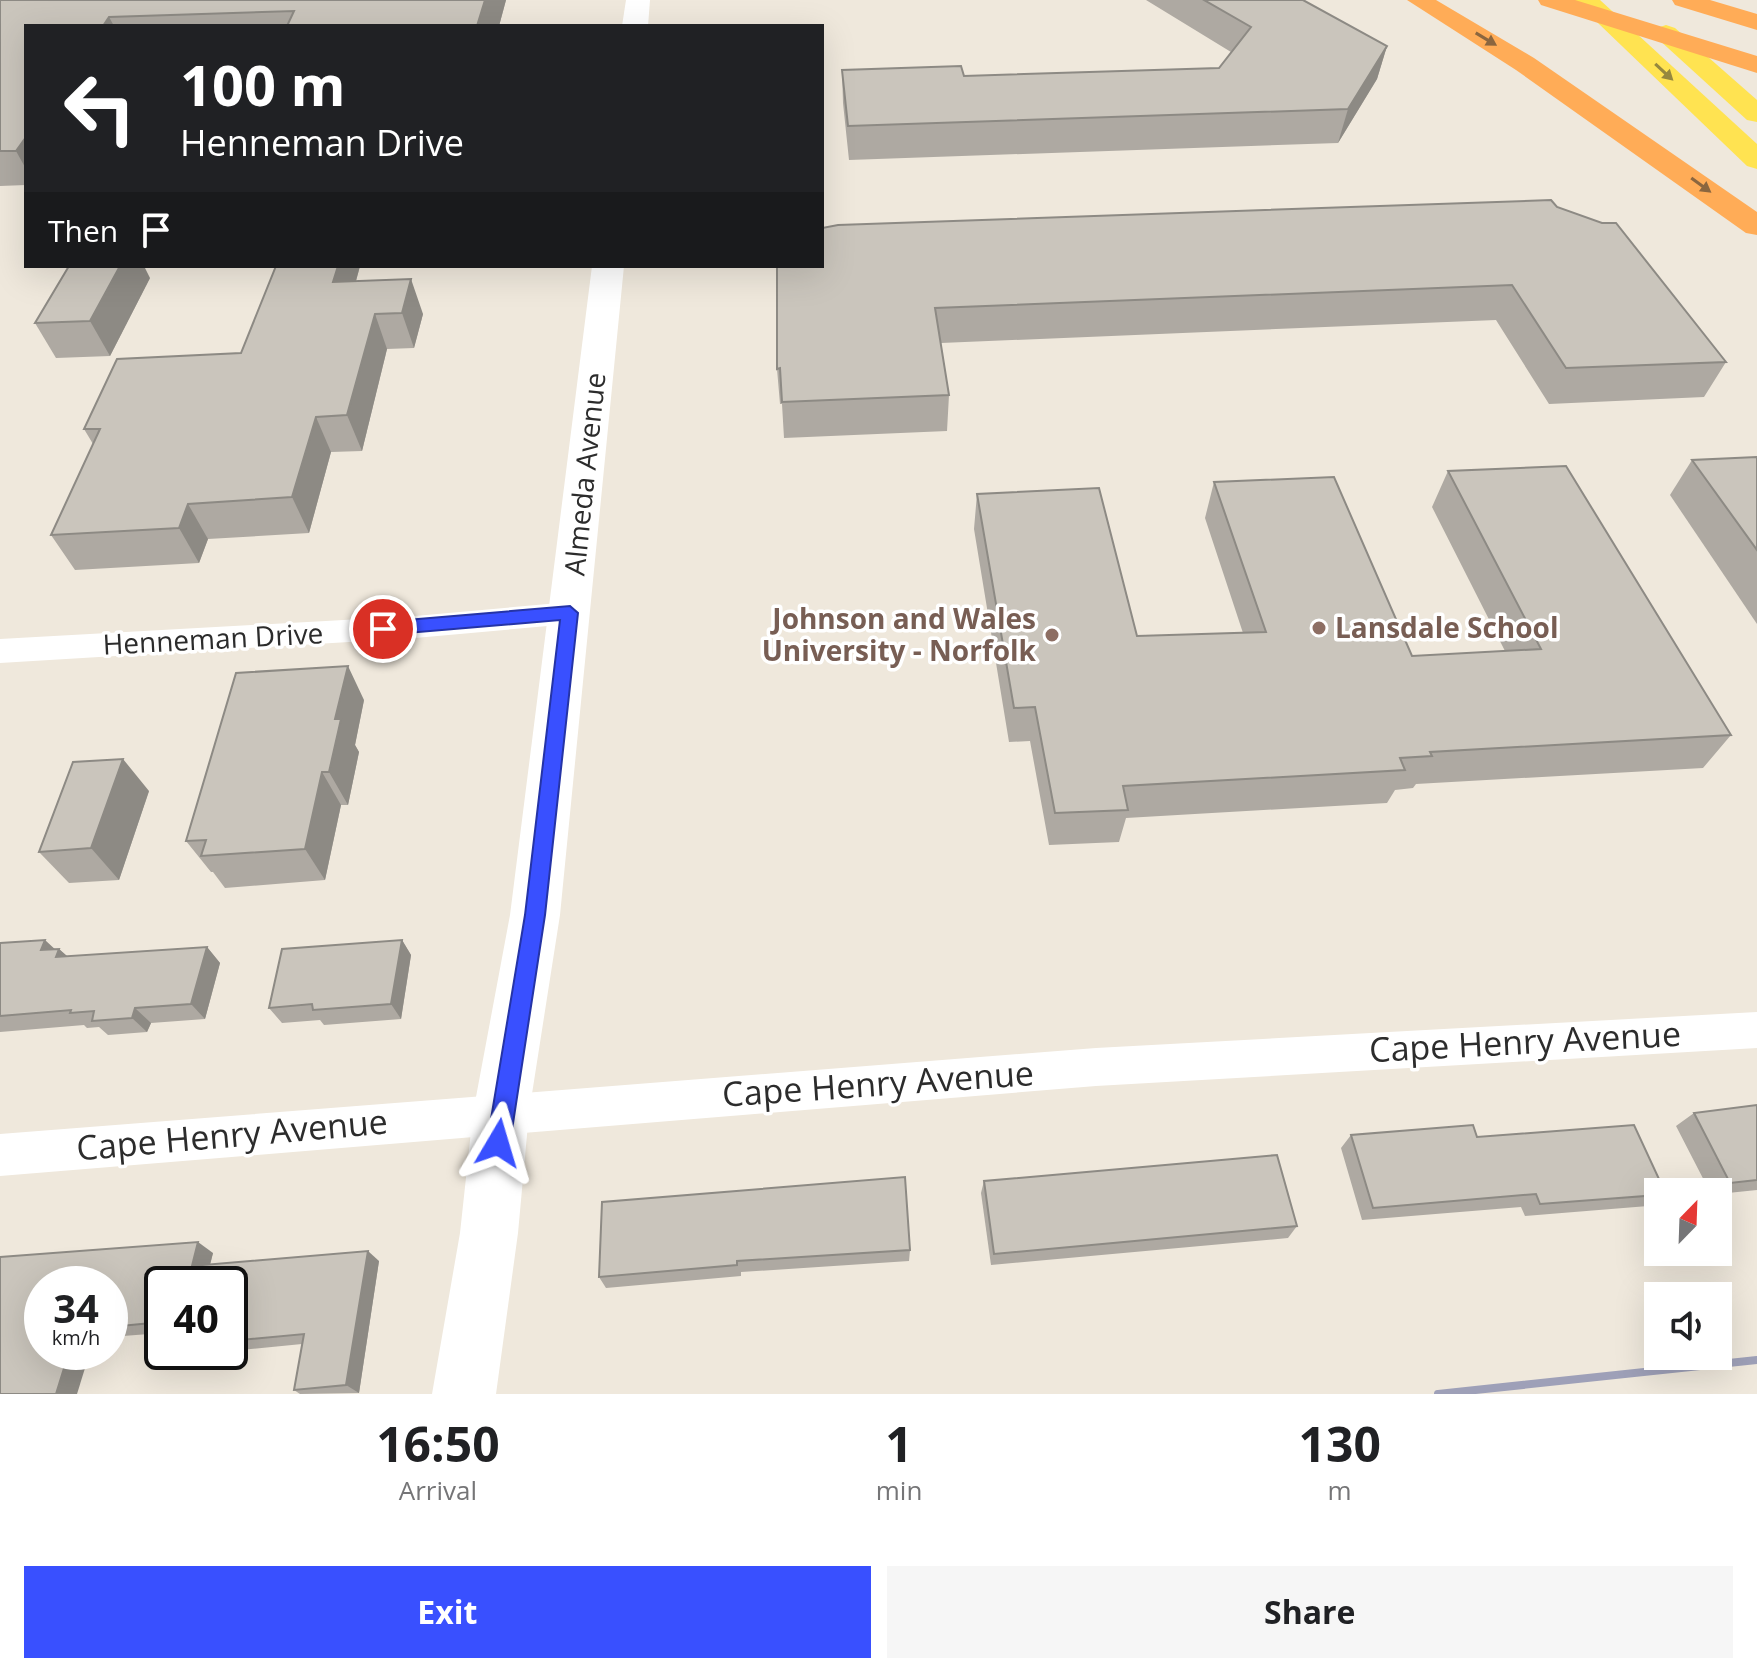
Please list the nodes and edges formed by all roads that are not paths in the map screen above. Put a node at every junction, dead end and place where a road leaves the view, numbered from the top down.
1 (638, 0) edge
2 (1419, 0) edge
3 (1550, 0) edge
4 (1586, 0) edge
5 (1611, 0) edge
6 (1630, 0) edge
7 (1684, 0) edge
8 (1757, 8) edge
9 (1722, 16) edge
10 (1757, 22) edge
11 (635, 24) edge
12 (1755, 57) edge
13 (1757, 114) edge
14 (1757, 160) edge
15 (1757, 226) edge
16 (608, 268) edge
17 (570, 613) junction
18 (0, 651) edge
19 (1757, 1030) edge
20 (501, 1113) junction
21 (0, 1155) edge
22 (464, 1394) edge

1 - 11 street
2 -> 15 highway
3 - 12 highway
4 -> 14 main road
5 - 9 highway
6 - 13 main road
7 - 9 highway
8 - 9 highway
9 - 10 highway
9 - 12 highway
16 - 17 street, Almeda Avenue
17 - 18 street, Henneman Drive
17 - 20 street, Almeda Avenue
19 - 20 street, Cape Henry Avenue
20 - 21 street, Cape Henry Avenue
20 - 22 street, Almeda Avenue

